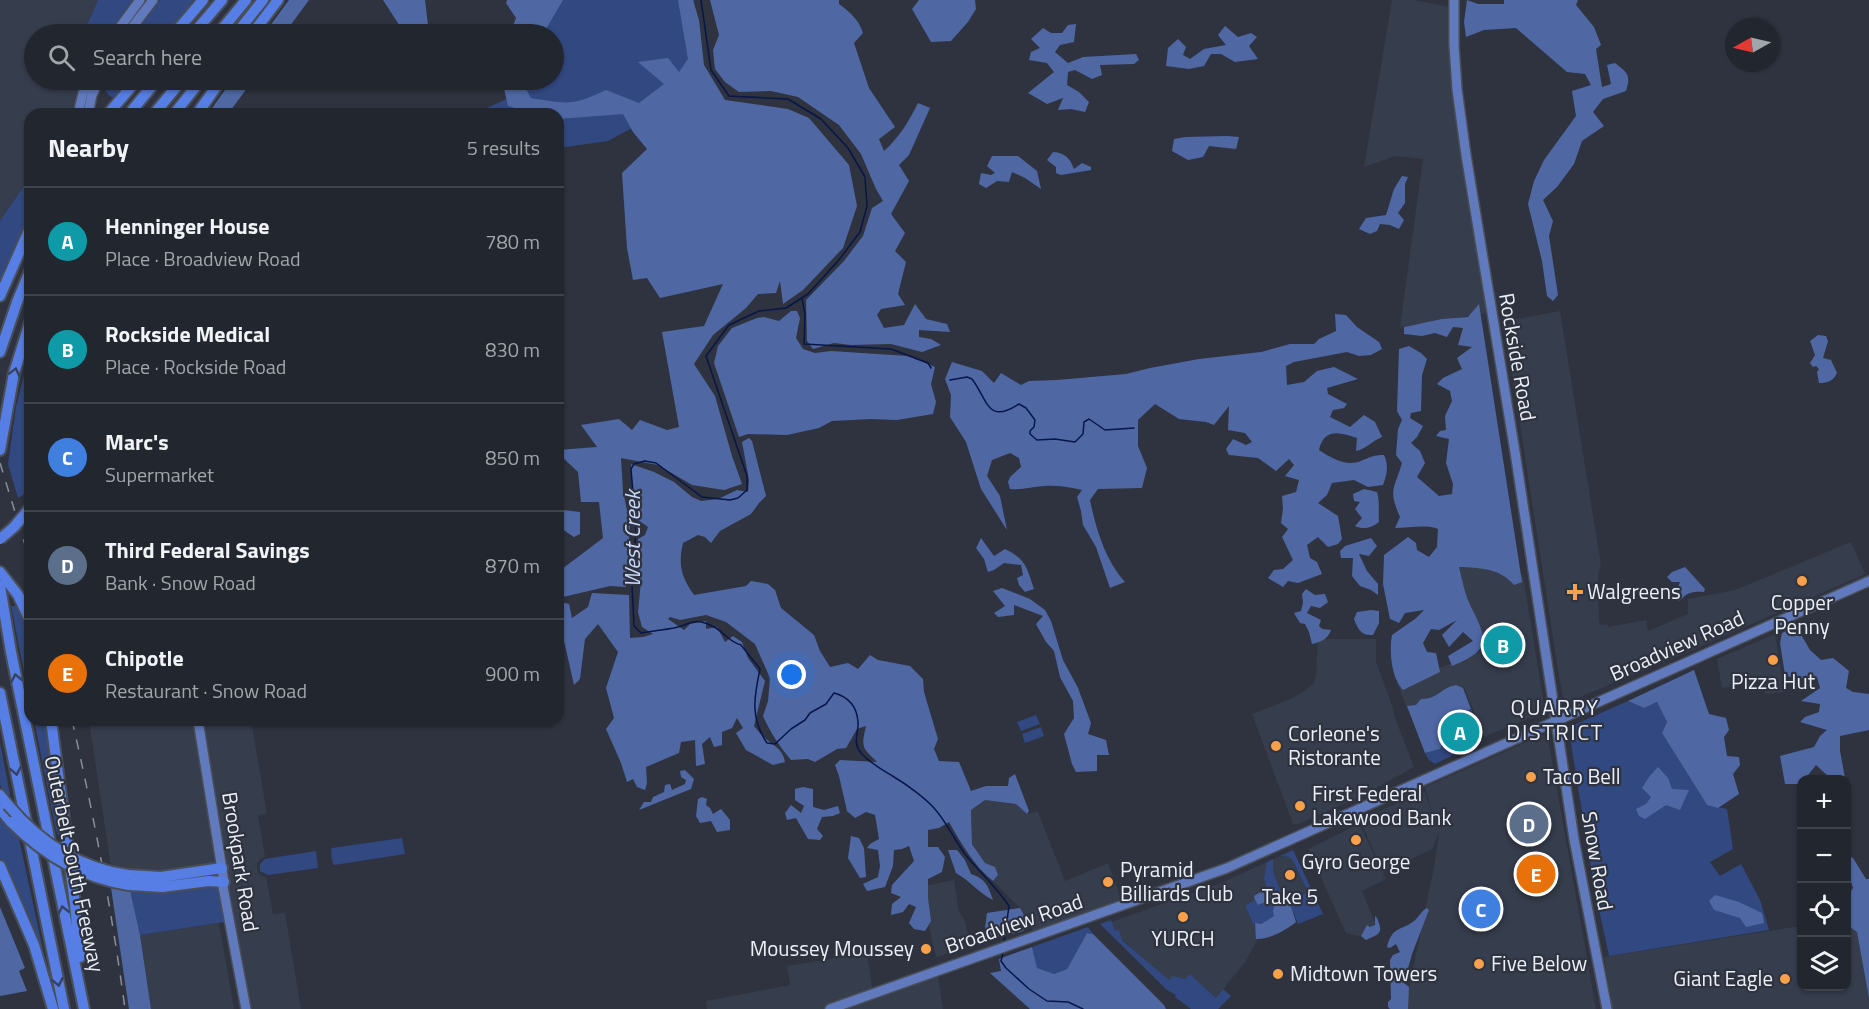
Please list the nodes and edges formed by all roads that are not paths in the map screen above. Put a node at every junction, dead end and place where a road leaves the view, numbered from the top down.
1 (140, 0) edge
2 (153, 0) edge
3 (203, 0) edge
4 (222, 0) edge
5 (246, 0) edge
6 (263, 0) edge
7 (278, 0) edge
8 (1454, 0) edge
9 (122, 24) edge
10 (135, 24) edge
11 (183, 24) edge
12 (202, 24) edge
13 (226, 24) edge
14 (244, 24) edge
15 (260, 24) edge
16 (86, 90) edge
17 (94, 90) edge
18 (128, 90) edge
19 (149, 90) edge
20 (174, 90) edge
21 (193, 90) edge
22 (214, 90) edge
23 (80, 108) edge
24 (89, 108) edge
25 (113, 108) edge
26 (134, 108) edge
27 (159, 108) edge
28 (179, 108) edge
29 (201, 108) edge
30 (24, 242) edge
31 (24, 285) edge
32 (0, 297) edge
33 (24, 342) edge
34 (0, 352) edge
35 (0, 450) edge
36 (24, 515) edge
37 (0, 539) edge
38 (0, 572) edge
39 (1869, 581) edge
40 (0, 586) edge
41 (24, 608) edge
42 (0, 693) edge
43 (24, 720) edge
44 (1556, 720) junction
45 (25, 726) edge
46 (52, 726) edge
47 (199, 726) edge
48 (0, 795) edge
49 (4, 807) edge
50 (0, 866) edge
51 (222, 868) junction
52 (129, 880) junction
53 (224, 882) junction
54 (53, 1009) edge
55 (64, 1009) edge
56 (84, 1009) edge
57 (246, 1009) edge
58 (830, 1009) edge
59 (1607, 1009) edge

1 - 9 main road
2 - 10 main road
3 - 11 highway
4 - 12 highway
5 - 13 highway
6 - 14 highway
7 - 15 highway
8 - 44 main road, Rockside Road
16 - 23 main road
17 - 24 main road
18 - 25 highway
19 - 26 highway
20 - 27 highway
21 - 28 highway
22 - 29 highway
30 - 32 highway
31 - 34 highway
35 -> 33 highway
36 - 37 highway, bridge
38 - 41 highway
39 - 44 main road, Broadview Road
43 -> 40 highway, Outerbelt South Freeway
42 -> 55 highway, Outerbelt South Freeway
44 - 58 main road, Broadview Road
44 - 59 main road, Snow Road
56 -> 45 highway, Outerbelt South Freeway
46 - 56 highway
47 - 51 main road, Brookpark Road
48 - 49 highway
49 - 52 highway, bridge
49 - 52 highway, bridge
50 - 54 highway
51 - 52 highway
51 - 53 main road, Brookpark Road
52 - 53 highway
53 - 57 main road, Brookpark Road

